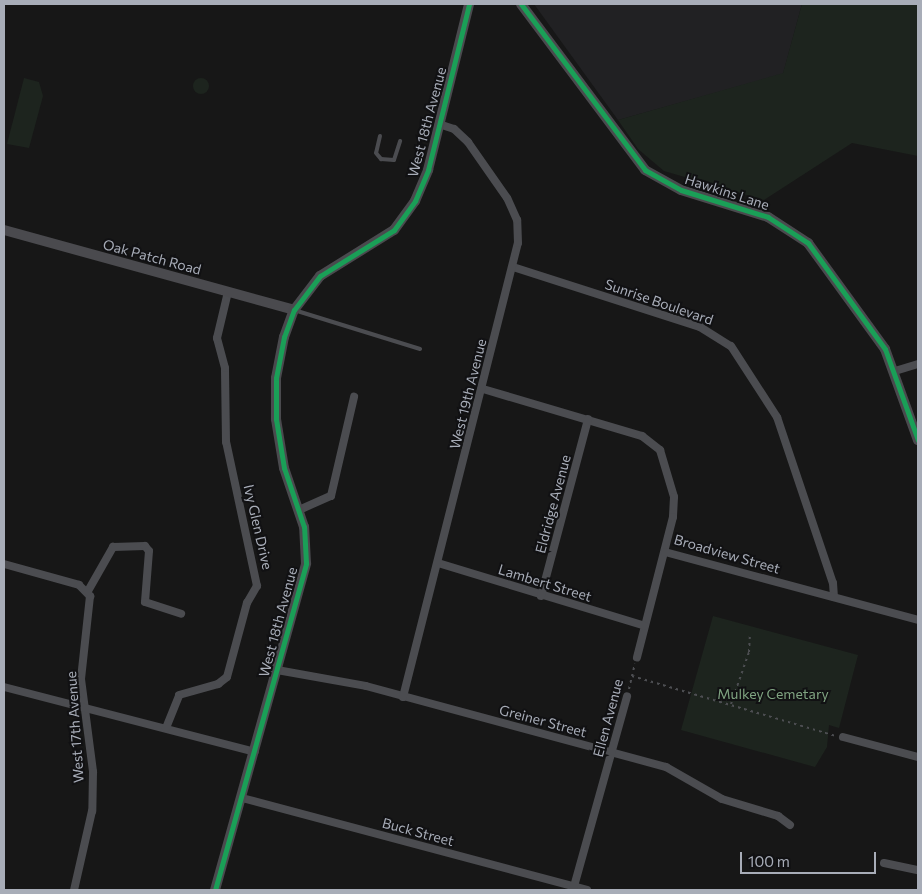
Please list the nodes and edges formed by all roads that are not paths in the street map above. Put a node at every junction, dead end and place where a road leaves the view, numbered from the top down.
1 (469, 4) edge
2 (521, 4) edge
3 (439, 124) junction
4 (380, 136) dead end
5 (400, 141) dead end
6 (4, 230) edge
7 (513, 268) junction
8 (228, 292) junction
9 (294, 310) junction
10 (420, 349) dead end
11 (918, 364) edge
12 (895, 371) junction
13 (483, 389) junction
14 (354, 397) dead end
15 (588, 419) junction
16 (918, 440) edge
17 (300, 510) junction
18 (665, 552) junction
19 (4, 564) edge
20 (438, 564) junction
21 (88, 591) junction
22 (541, 596) junction
23 (834, 597) junction
24 (180, 614) dead end
25 (918, 620) edge
26 (645, 626) junction
27 (637, 657) road end
28 (277, 670) junction
29 (4, 687) edge
30 (403, 696) junction
31 (627, 696) road end
32 (84, 707) junction
33 (166, 728) junction
34 (843, 738) road end
35 (255, 752) junction
36 (612, 752) junction
37 (918, 757) edge
38 (242, 798) junction
39 (790, 825) dead end
40 (884, 863) dead end
41 (918, 870) edge
42 (573, 888) edge
43 (74, 890) edge
44 (215, 890) edge
45 (587, 890) edge

1 - 3 main road, West 18th Avenue
2 - 12 main road, Hawkins Lane
3 - 7 street, West 19th Avenue
3 - 9 main road, West 18th Avenue
4 - 5 lane
6 - 8 main road, Oak Patch Road
7 - 13 street, West 19th Avenue
7 - 23 street, Sunrise Boulevard
8 - 9 main road, Oak Patch Road
8 - 33 street, Ivy Glen Drive
9 - 10 lane
9 - 17 main road, West 18th Avenue
11 - 12 street
12 - 16 main road, Hawkins Lane
13 - 15 street, Broadview Street
13 - 20 street, West 19th Avenue
14 - 17 street
15 - 18 street, Broadview Street
15 - 22 street, Eldridge Avenue
17 - 28 main road, West 18th Avenue
18 - 23 street, Broadview Street
18 - 26 street
19 - 21 street
20 - 22 street, Lambert Street
20 - 30 street, West 19th Avenue
21 - 24 street
21 - 32 street, West 17th Avenue
22 - 26 street, Lambert Street
23 - 25 street, Broadview Street
26 - 27 street
28 - 30 street, Greiner Street
28 - 35 main road, West 18th Avenue
29 - 32 street
30 - 36 street, Greiner Street
31 - 36 street, Ellen Avenue
32 - 33 street
32 - 43 street, West 17th Avenue
33 - 35 street
34 - 37 street
35 - 38 main road, West 18th Avenue
36 - 39 street, Greiner Street
36 - 42 street, Ellen Avenue
38 - 42 street, Buck Street
38 - 44 main road, West 18th Avenue
40 - 41 street
42 - 45 street, Buck Street

